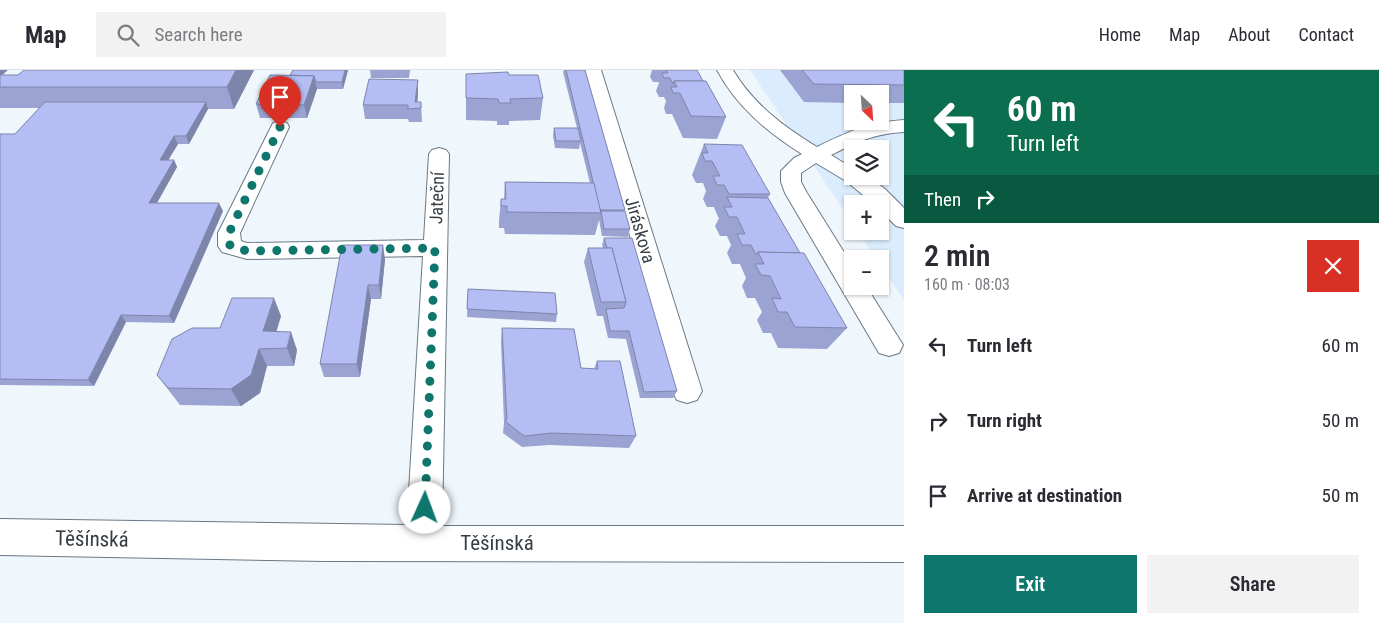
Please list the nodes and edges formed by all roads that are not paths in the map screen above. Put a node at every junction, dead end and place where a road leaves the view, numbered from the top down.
1 (593, 70) edge
2 (725, 70) edge
3 (904, 126) edge
4 (280, 127) dead end
5 (439, 154) dead end
6 (819, 155) junction
7 (844, 170) edge
8 (864, 185) edge
9 (904, 221) edge
10 (435, 248) junction
11 (844, 271) edge
12 (858, 295) edge
13 (889, 345) dead end
14 (687, 391) dead end
15 (0, 537) edge
16 (424, 542) junction
17 (904, 544) edge

1 - 14 street, Jiráskova
2 - 6 street
3 - 6 street
4 - 10 street
5 - 10 street, Jateční
6 - 7 street
6 - 11 street
8 - 9 street
10 - 16 street, Jateční
12 - 13 street
15 - 16 street, Těšínská
16 - 17 street, Těšínská

